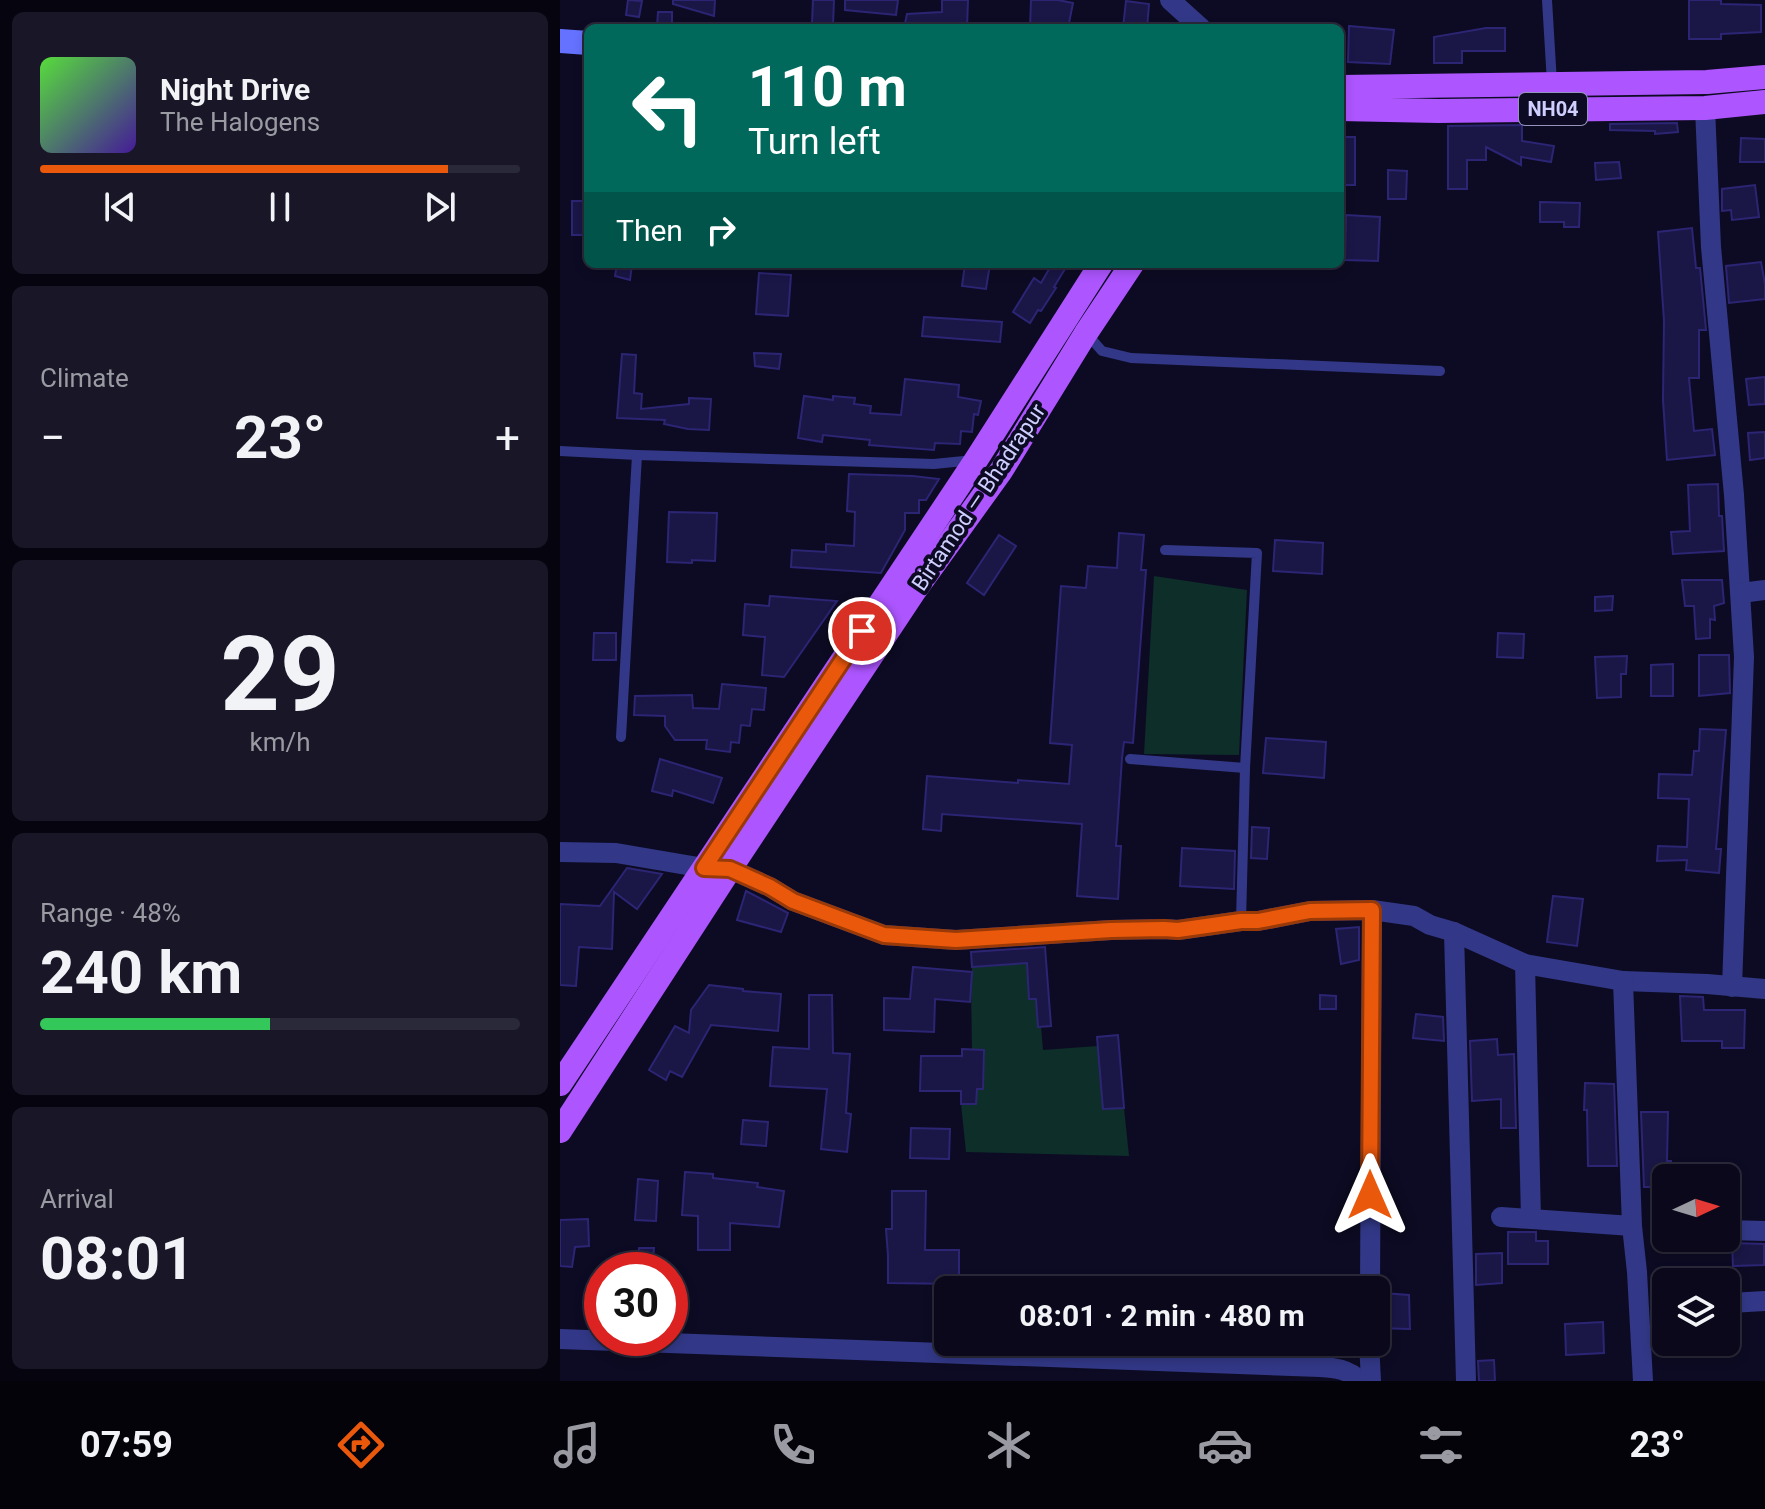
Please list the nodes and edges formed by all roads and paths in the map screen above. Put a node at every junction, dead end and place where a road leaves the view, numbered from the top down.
1 (1170, 0) edge
2 (1547, 0) edge
3 (1197, 24) edge
4 (560, 41) edge
5 (584, 43) edge
6 (1765, 77) edge
7 (1727, 80) junction
8 (1552, 85) junction
9 (1344, 87) edge
10 (1765, 102) edge
11 (1718, 106) junction
12 (1344, 109) edge
13 (1098, 268) edge
14 (1129, 268) edge
15 (1086, 333) junction
16 (1440, 371) dead end
17 (560, 451) edge
18 (637, 455) junction
19 (976, 460) junction
20 (1165, 550) dead end
21 (905, 586) junction
22 (1765, 590) edge
23 (1741, 593) junction
24 (621, 737) dead end
25 (1130, 759) dead end
26 (1245, 768) junction
27 (560, 852) edge
28 (704, 868) junction
29 (730, 869) junction
30 (1372, 910) junction
31 (1241, 921) junction
32 (1454, 932) junction
33 (1525, 964) junction
34 (1623, 981) junction
35 (1732, 987) junction
36 (1765, 989) edge
37 (560, 1084) edge
38 (560, 1131) edge
39 (1501, 1217) dead end
40 (1531, 1219) junction
41 (1632, 1226) junction
42 (1740, 1230) edge
43 (1765, 1231) edge
44 (1370, 1276) edge
45 (1765, 1301) edge
46 (1740, 1302) edge
47 (560, 1339) edge
48 (1370, 1356) edge
49 (1360, 1381) edge
50 (1371, 1381) edge
51 (1466, 1381) edge
52 (1643, 1381) edge

1 - 3 street
2 - 8 lane
4 - 5 street
6 - 7 main road, NH04
7 - 8 main road, NH04
7 - 11 main road
8 - 9 main road, NH04
10 - 11 main road, NH04
11 - 12 main road, NH04
11 - 23 street
13 - 19 main road, Birtamod — Bhadrapur
14 - 15 main road, Birtamod — Bhadrapur
15 - 16 lane
15 - 21 main road, Birtamod — Bhadrapur
17 - 18 lane
18 - 19 lane
18 - 24 lane
19 - 21 main road, Birtamod — Bhadrapur
20 - 26 lane
21 - 28 main road, Birtamod — Bhadrapur
21 - 29 main road, Birtamod — Bhadrapur
22 - 23 street
23 - 35 street
25 - 26 lane
26 - 31 lane
27 - 28 street
28 - 29 street
28 - 37 main road, Birtamod — Bhadrapur
29 - 31 street
29 - 38 main road, Birtamod — Bhadrapur
30 - 31 street
30 - 32 street
30 - 44 street
32 - 33 street
32 - 51 street
33 - 34 street
33 - 40 street
34 - 35 street
34 - 41 street
35 - 36 street
39 - 40 street
40 - 41 street
41 - 52 street
42 - 43 street
45 - 46 street
47 - 49 street
48 - 50 street

